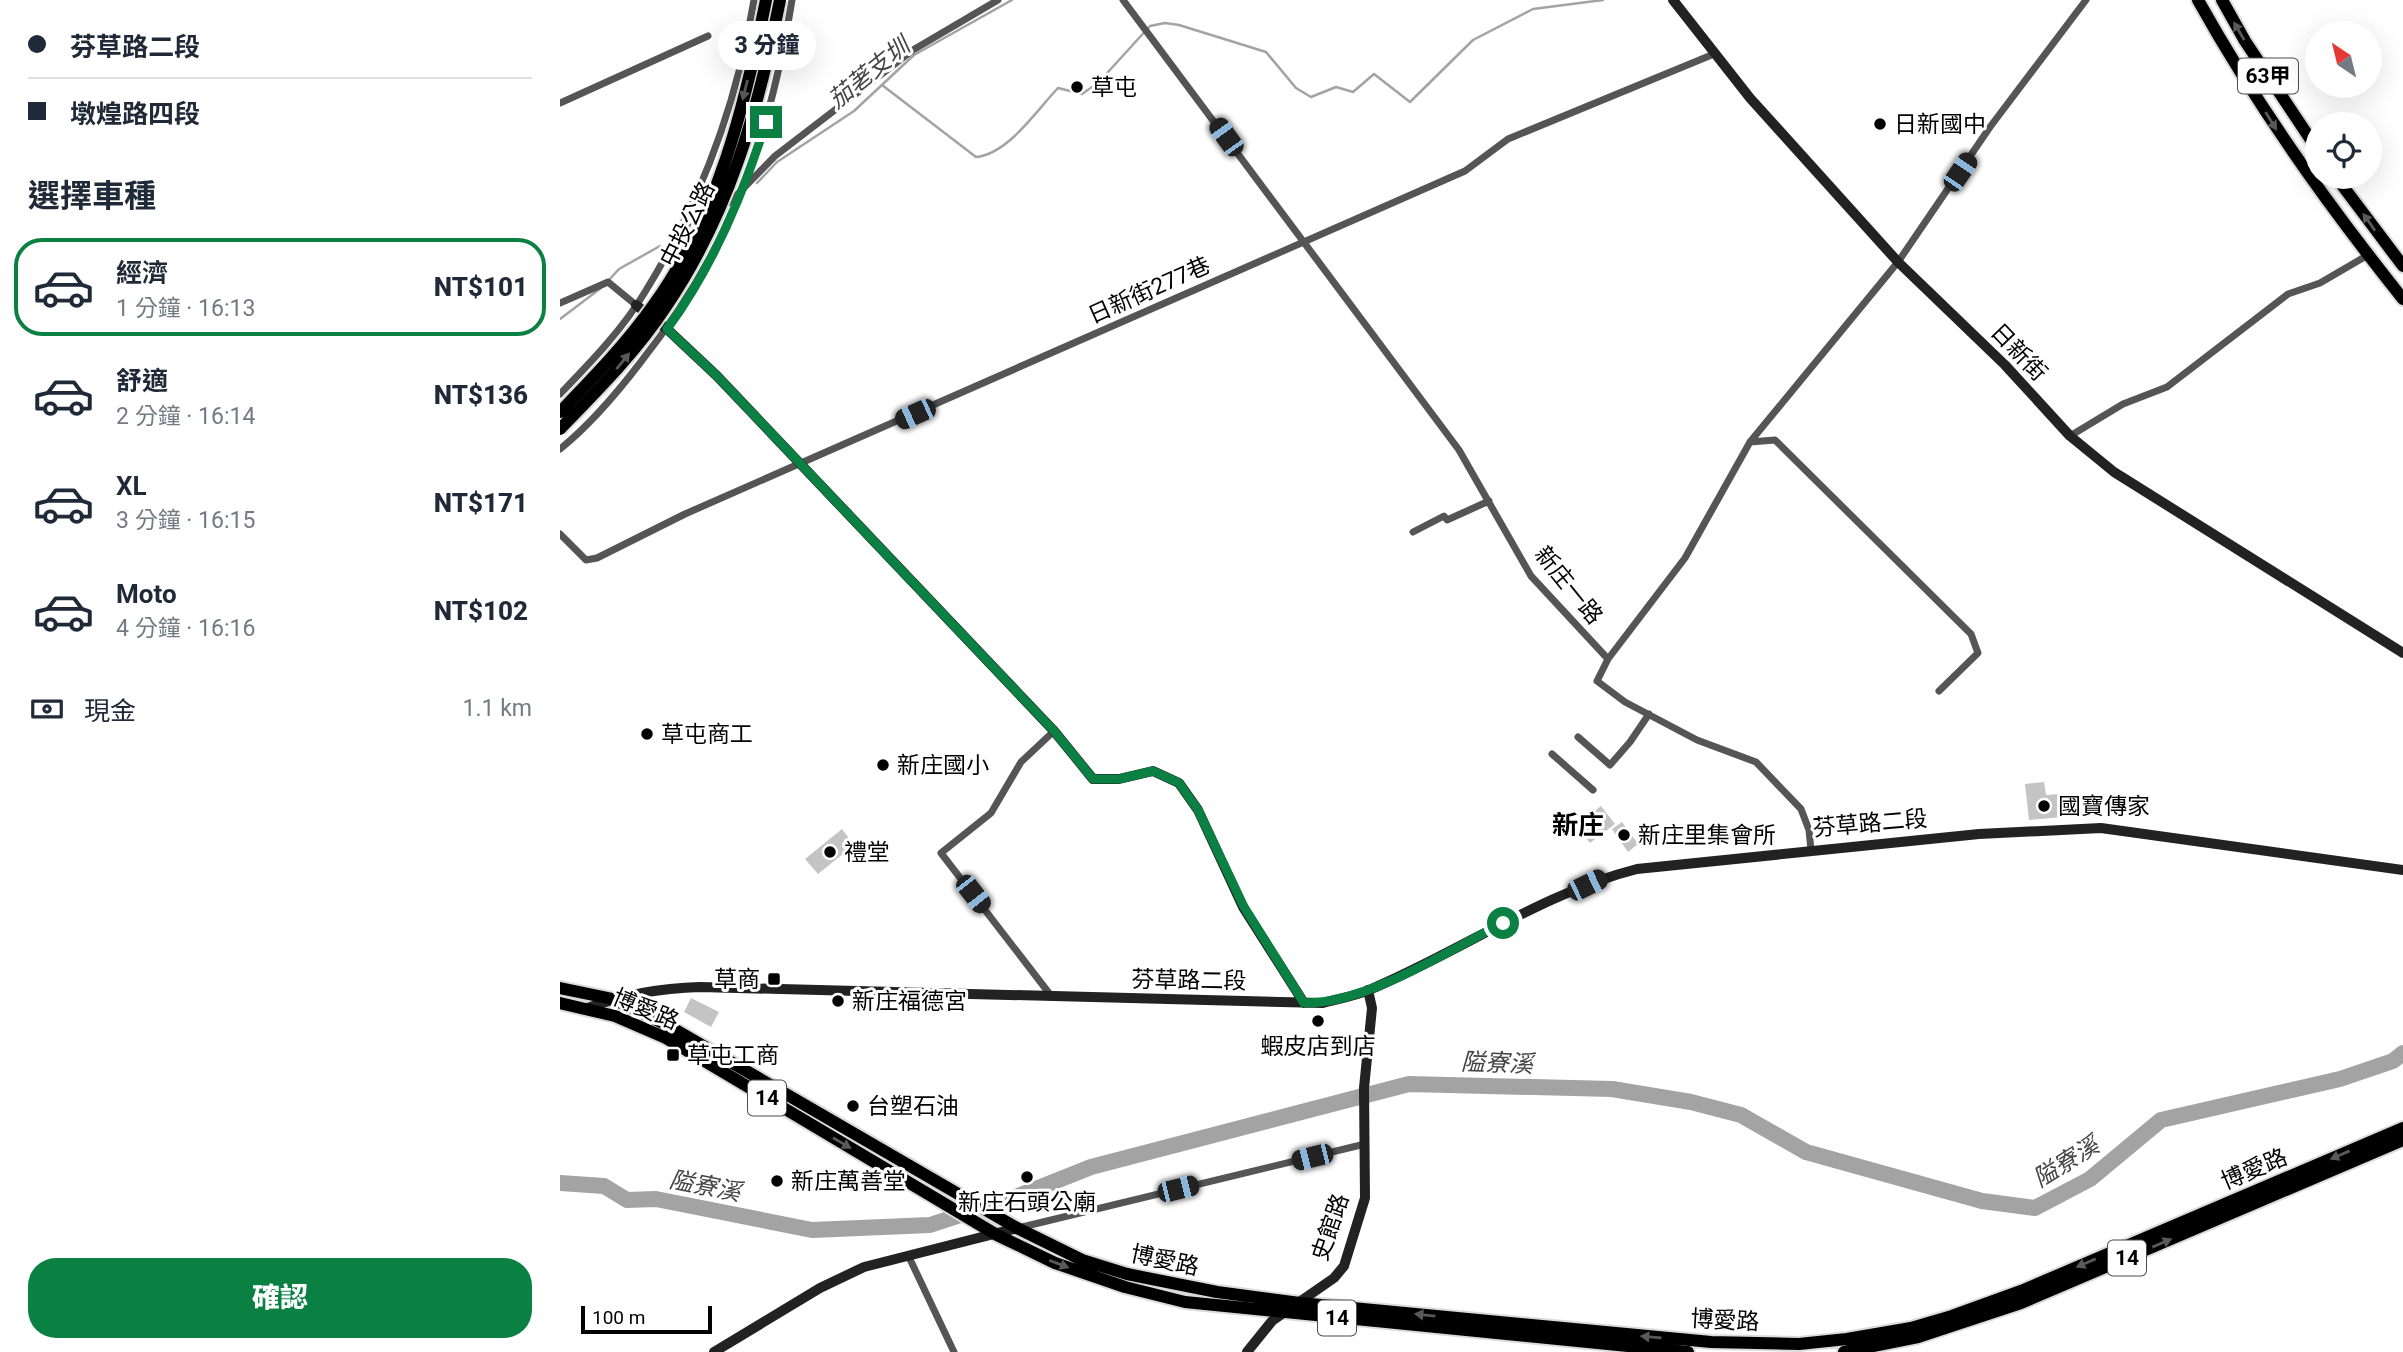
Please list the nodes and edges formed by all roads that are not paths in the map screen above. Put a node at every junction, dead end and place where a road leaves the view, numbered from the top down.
1 (754, 0) edge
2 (766, 0) edge
3 (780, 0) edge
4 (792, 0) edge
5 (998, 0) edge
6 (1123, 0) edge
7 (1673, 0) edge
8 (2086, 0) edge
9 (2198, 0) edge
10 (2222, 0) edge
11 (708, 36) dead end
12 (1714, 54) junction
13 (560, 103) edge
14 (2305, 131) edge
15 (746, 186) junction
16 (2345, 189) edge
17 (676, 236) junction
18 (1304, 242) junction
19 (2368, 256) junction
20 (1898, 262) junction
21 (2403, 266) edge
22 (2403, 299) edge
23 (560, 303) edge
24 (636, 305) junction
25 (667, 329) junction
26 (560, 394) edge
27 (560, 412) edge
28 (560, 429) edge
29 (2070, 436) junction
30 (1750, 442) junction
31 (560, 449) edge
32 (800, 465) junction
33 (1489, 501) junction
34 (1413, 532) dead end
35 (560, 534) edge
36 (2403, 653) edge
37 (1608, 659) junction
38 (1939, 691) dead end
39 (1649, 714) junction
40 (1054, 731) junction
41 (1578, 737) dead end
42 (1552, 754) dead end
43 (1593, 790) dead end
44 (1811, 850) junction
45 (2403, 870) edge
46 (560, 988) edge
47 (1368, 990) junction
48 (1052, 997) junction
49 (613, 999) junction
50 (560, 1003) edge
51 (1304, 1003) junction
52 (588, 1008) junction
53 (812, 1109) junction
54 (805, 1121) junction
55 (2403, 1128) edge
56 (1365, 1140) junction
57 (2403, 1140) edge
58 (1017, 1228) junction
59 (997, 1235) junction
60 (908, 1255) junction
61 (1300, 1303) junction
62 (1283, 1312) junction
63 (1799, 1348) edge
64 (1846, 1348) edge
65 (714, 1352) edge
66 (954, 1352) edge
67 (1247, 1352) edge
68 (1688, 1352) edge

1 - 17 street
2 -> 27 main road, 中投公路, bridge
28 -> 3 main road, 中投公路, bridge
4 - 15 street
5 - 15 street
6 - 18 street, 新庄一路
7 - 12 street, 日新街
8 - 20 street
9 -> 19 main road, 63甲
14 -> 10 main road, 63甲
11 - 13 street
12 - 18 street, 日新街277巷
12 - 20 street, 日新街
15 - 17 street
15 - 25 street
21 -> 16 main road
17 - 24 street
18 - 32 street, 日新街277巷
18 - 33 street, 新庄一路
19 - 22 main road, 63甲
19 - 29 street
20 - 29 street, 日新街
20 - 30 street
23 - 24 street
24 - 25 street
24 - 26 street
25 - 31 street
25 - 32 street
29 - 36 street, 日新街
30 - 37 street
30 - 38 street
32 - 35 street, 日新街277巷
32 - 40 street
33 - 34 street
33 - 37 street, 新庄一路
37 - 39 street
39 - 41 street
39 - 44 street
40 - 48 street
40 - 51 street
42 - 43 street
44 - 45 street, 芬草路二段
44 - 47 street, 芬草路二段
46 - 49 main road, 芬草路二段 / 14
47 - 51 street, 芬草路二段
47 - 56 street, 史館路
48 - 49 street, 芬草路二段
48 - 51 street, 芬草路二段
49 - 52 street, 芬草路二段
49 - 53 main road, 博愛路 / 14
50 - 52 main road, 芬草路二段 / 14
52 - 54 main road, 博愛路 / 14
53 - 54 main road
53 - 58 main road, 博愛路 / 14
54 -> 59 main road, 博愛路 / 14
55 -> 64 main road, 博愛路 / 14
56 - 58 street
56 - 61 street, 史館路
64 -> 57 main road, 博愛路 / 14
58 - 59 street
58 - 61 main road, 博愛路 / 14
59 - 60 street
59 -> 62 main road, 博愛路 / 14
60 - 65 street
60 - 66 street
61 - 62 street, 史館路
63 -> 61 main road, 博愛路 / 14
62 - 67 street, 史館路
62 - 68 main road, 博愛路 / 14
63 - 64 main road, 博愛路 / 14

